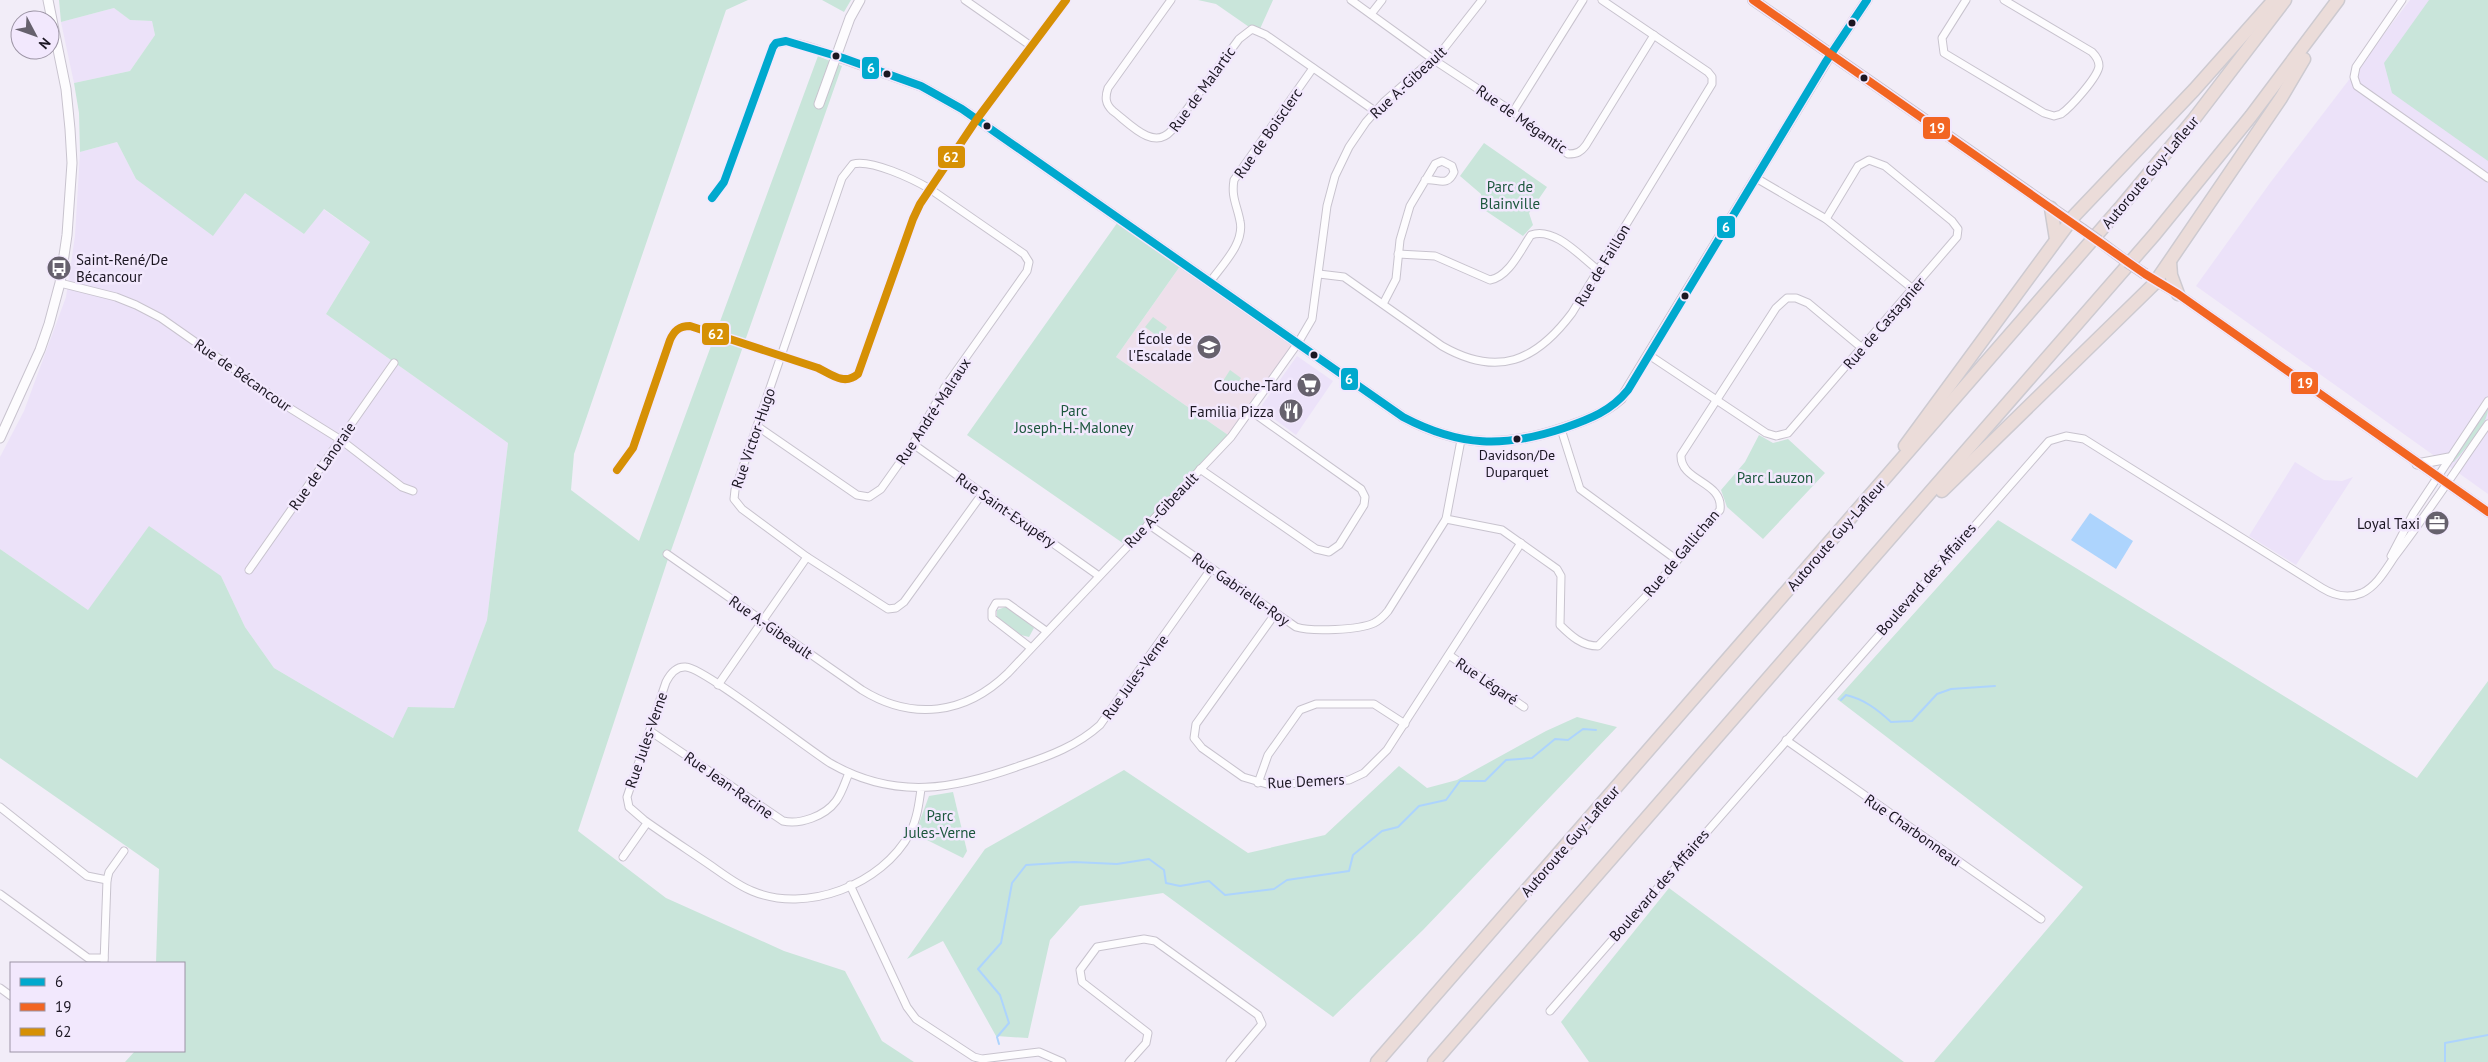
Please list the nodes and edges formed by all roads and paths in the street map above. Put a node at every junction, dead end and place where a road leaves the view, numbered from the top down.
1 (48, 0) edge
2 (860, 0) edge
3 (965, 0) edge
4 (1066, 0) edge
5 (1172, 0) edge
6 (1351, 0) edge
7 (1382, 0) edge
8 (1482, 0) edge
9 (1583, 0) edge
10 (1602, 0) edge
11 (1753, 0) edge
12 (1867, 0) edge
13 (1966, 0) edge
14 (2004, 0) edge
15 (2274, 0) edge
16 (2285, 0) edge
17 (2339, 0) edge
18 (2402, 0) edge
19 (1371, 14) junction
20 (1654, 35) junction
21 (1031, 46) junction
22 (1830, 54) junction
23 (836, 56) junction
24 (1434, 60) junction
25 (1314, 68) junction
26 (819, 104) dead end
27 (1375, 111) junction
28 (1513, 112) junction
29 (977, 119) junction
30 (1756, 178) junction
31 (2488, 178) edge
32 (1425, 180) dead end
33 (930, 189) junction
34 (712, 198) dead end
35 (2051, 208) junction
36 (1826, 219) junction
37 (2071, 221) junction
38 (2056, 239) junction
39 (1398, 254) junction
40 (2170, 262) junction
41 (1598, 270) junction
42 (1320, 274) junction
43 (2151, 278) junction
44 (1210, 282) junction
45 (60, 283) junction
46 (1914, 289) junction
47 (2178, 294) junction
48 (1383, 304) junction
49 (1298, 344) junction
50 (1862, 348) junction
51 (781, 356) junction
52 (1649, 356) junction
53 (394, 363) dead end
54 (1715, 400) junction
55 (2488, 401) edge
56 (1251, 411) junction
57 (2488, 424) edge
58 (757, 426) junction
59 (1561, 429) junction
60 (0, 438) edge
61 (341, 440) junction
62 (1461, 440) junction
63 (913, 444) junction
64 (2449, 458) junction
65 (2417, 464) junction
66 (1200, 469) junction
67 (617, 470) dead end
68 (2438, 478) junction
69 (2447, 484) junction
70 (413, 492) dead end
71 (982, 494) junction
72 (1869, 497) junction
73 (2488, 512) edge
74 (1446, 519) junction
75 (1148, 524) junction
76 (1890, 539) junction
77 (1521, 544) junction
78 (667, 554) dead end
79 (808, 556) junction
80 (1677, 560) junction
81 (1211, 569) junction
82 (249, 570) dead end
83 (2382, 574) junction
84 (1099, 576) junction
85 (1275, 614) junction
86 (763, 621) junction
87 (1046, 632) junction
88 (1031, 648) junction
89 (1449, 655) junction
90 (718, 685) junction
91 (1524, 707) dead end
92 (1405, 724) junction
93 (650, 731) junction
94 (1786, 740) junction
95 (849, 773) junction
96 (1258, 783) junction
97 (921, 789) junction
98 (0, 807) edge
99 (647, 822) junction
100 (124, 851) dead end
101 (623, 857) dead end
102 (107, 880) junction
103 (850, 885) junction
104 (0, 894) edge
105 (2040, 920) dead end
106 (104, 961) edge
107 (1550, 1011) dead end
108 (1062, 1062) edge
109 (1129, 1062) edge
110 (1230, 1062) edge
111 (1377, 1062) edge
112 (1434, 1062) edge

1 - 45 street
2 - 23 street
3 - 21 street
4 - 21 street
5 - 25 street, Rue de Malartic
6 - 19 street, Rue de Mégantic
7 - 19 street
8 - 24 street, Rue A.-Gibeault
9 - 28 street
10 - 20 street, Rue de Faillon
11 - 22 main road
12 - 22 street
13 - 14 street
15 - 37 highway
16 - 72 highway, Autoroute Guy-Lafleur
17 - 40 highway
17 - 76 highway
18 - 31 street
19 - 24 street, Rue de Mégantic
20 - 28 street, Rue de Mégantic
20 - 41 street, Rue de Faillon
21 - 29 street
22 - 30 street
22 - 35 main road
23 - 26 street
23 - 29 street
23 - 34 street
24 - 27 street, Rue A.-Gibeault
24 - 28 street, Rue de Mégantic
25 - 27 street, Rue de Malartic
25 - 44 street, Rue de Boisclerc
27 - 42 street, Rue A.-Gibeault
29 - 33 street
29 - 44 street
30 - 36 street
30 - 52 street
32 - 39 street
33 - 51 street
33 - 51 street, Rue Victor-Hugo
33 - 63 street, Rue André-Malraux
35 - 37 main road
35 - 38 highway
36 - 46 street
36 - 46 street, Rue de Castagnier
37 - 38 highway
37 - 43 main road, bridge
38 - 72 highway
39 - 41 street
39 - 48 street
40 - 43 highway
40 - 47 highway
41 - 48 street, Rue de Faillon
42 - 48 street, Rue de Faillon
42 - 49 street, Rue A.-Gibeault
43 - 47 street
43 - 76 highway
44 - 49 street
45 - 60 street
45 - 61 street, Rue de Bécancour
46 - 50 street, Rue de Castagnier
47 - 65 street
49 - 56 street, Rue A.-Gibeault
49 - 62 street
50 - 54 street, Rue de Castagnier
50 - 54 street, Rue de Gallichan
51 - 58 street, Rue Victor-Hugo
51 - 67 street
52 - 54 street, Rue de Castagnier
52 - 59 street
53 - 61 street, Rue de Lanoraie
54 - 80 street, Rue de Gallichan
55 - 64 street, Boulevard des Affaires
56 - 66 street, Rue A.-Gibeault
56 - 66 street
57 - 69 street, Boulevard des Affaires
58 - 63 street, Rue André-Malraux
58 - 79 street, Rue Victor-Hugo
59 - 62 street
59 - 80 street
61 - 70 street, Rue de Bécancour
61 - 82 street, Rue de Lanoraie
62 - 74 street, Rue Gabrielle-Roy
63 - 71 street, Rue Saint-Exupéry
64 - 65 street
64 - 68 street, Boulevard des Affaires
65 - 68 street
66 - 75 street, Rue A.-Gibeault
68 - 69 street
68 - 83 street, Boulevard des Affaires
69 - 73 street
69 - 83 street, Boulevard des Affaires
71 - 79 street, Rue Victor-Hugo
71 - 84 street, Rue Saint-Exupéry
72 - 111 highway, Autoroute Guy-Lafleur
74 - 77 street, Rue de Gallichan
74 - 85 street, Rue Gabrielle-Roy
75 - 81 street, Rue Gabrielle-Roy
75 - 84 street, Rue A.-Gibeault
76 - 112 highway
77 - 80 street, Rue de Gallichan
77 - 89 street, Rue Demers
78 - 86 street, Rue A.-Gibeault
79 - 86 street
81 - 85 street, Rue Gabrielle-Roy
81 - 97 street, Rue Jules-Verne
83 - 94 street, Boulevard des Affaires
84 - 87 street, Rue A.-Gibeault
85 - 96 street, Rue Demers
86 - 88 street, Rue A.-Gibeault
86 - 90 street
87 - 88 street, Rue A.-Gibeault
87 - 88 street
89 - 91 street, Rue Légaré
89 - 92 street, Rue Demers
90 - 93 street, Rue Jules-Verne
90 - 95 street, Rue Jules-Verne
92 - 96 street, Rue Demers
92 - 96 street
93 - 95 street, Rue Jean-Racine
93 - 99 street, Rue Jules-Verne
94 - 105 street, Rue Charbonneau
94 - 107 street, Boulevard des Affaires
95 - 97 street, Rue Jules-Verne
97 - 103 street, Rue Jules-Verne
98 - 102 street
99 - 101 street
99 - 103 street, Rue Jules-Verne
100 - 102 street
102 - 106 street
103 - 108 street
104 - 106 street
109 - 110 street

